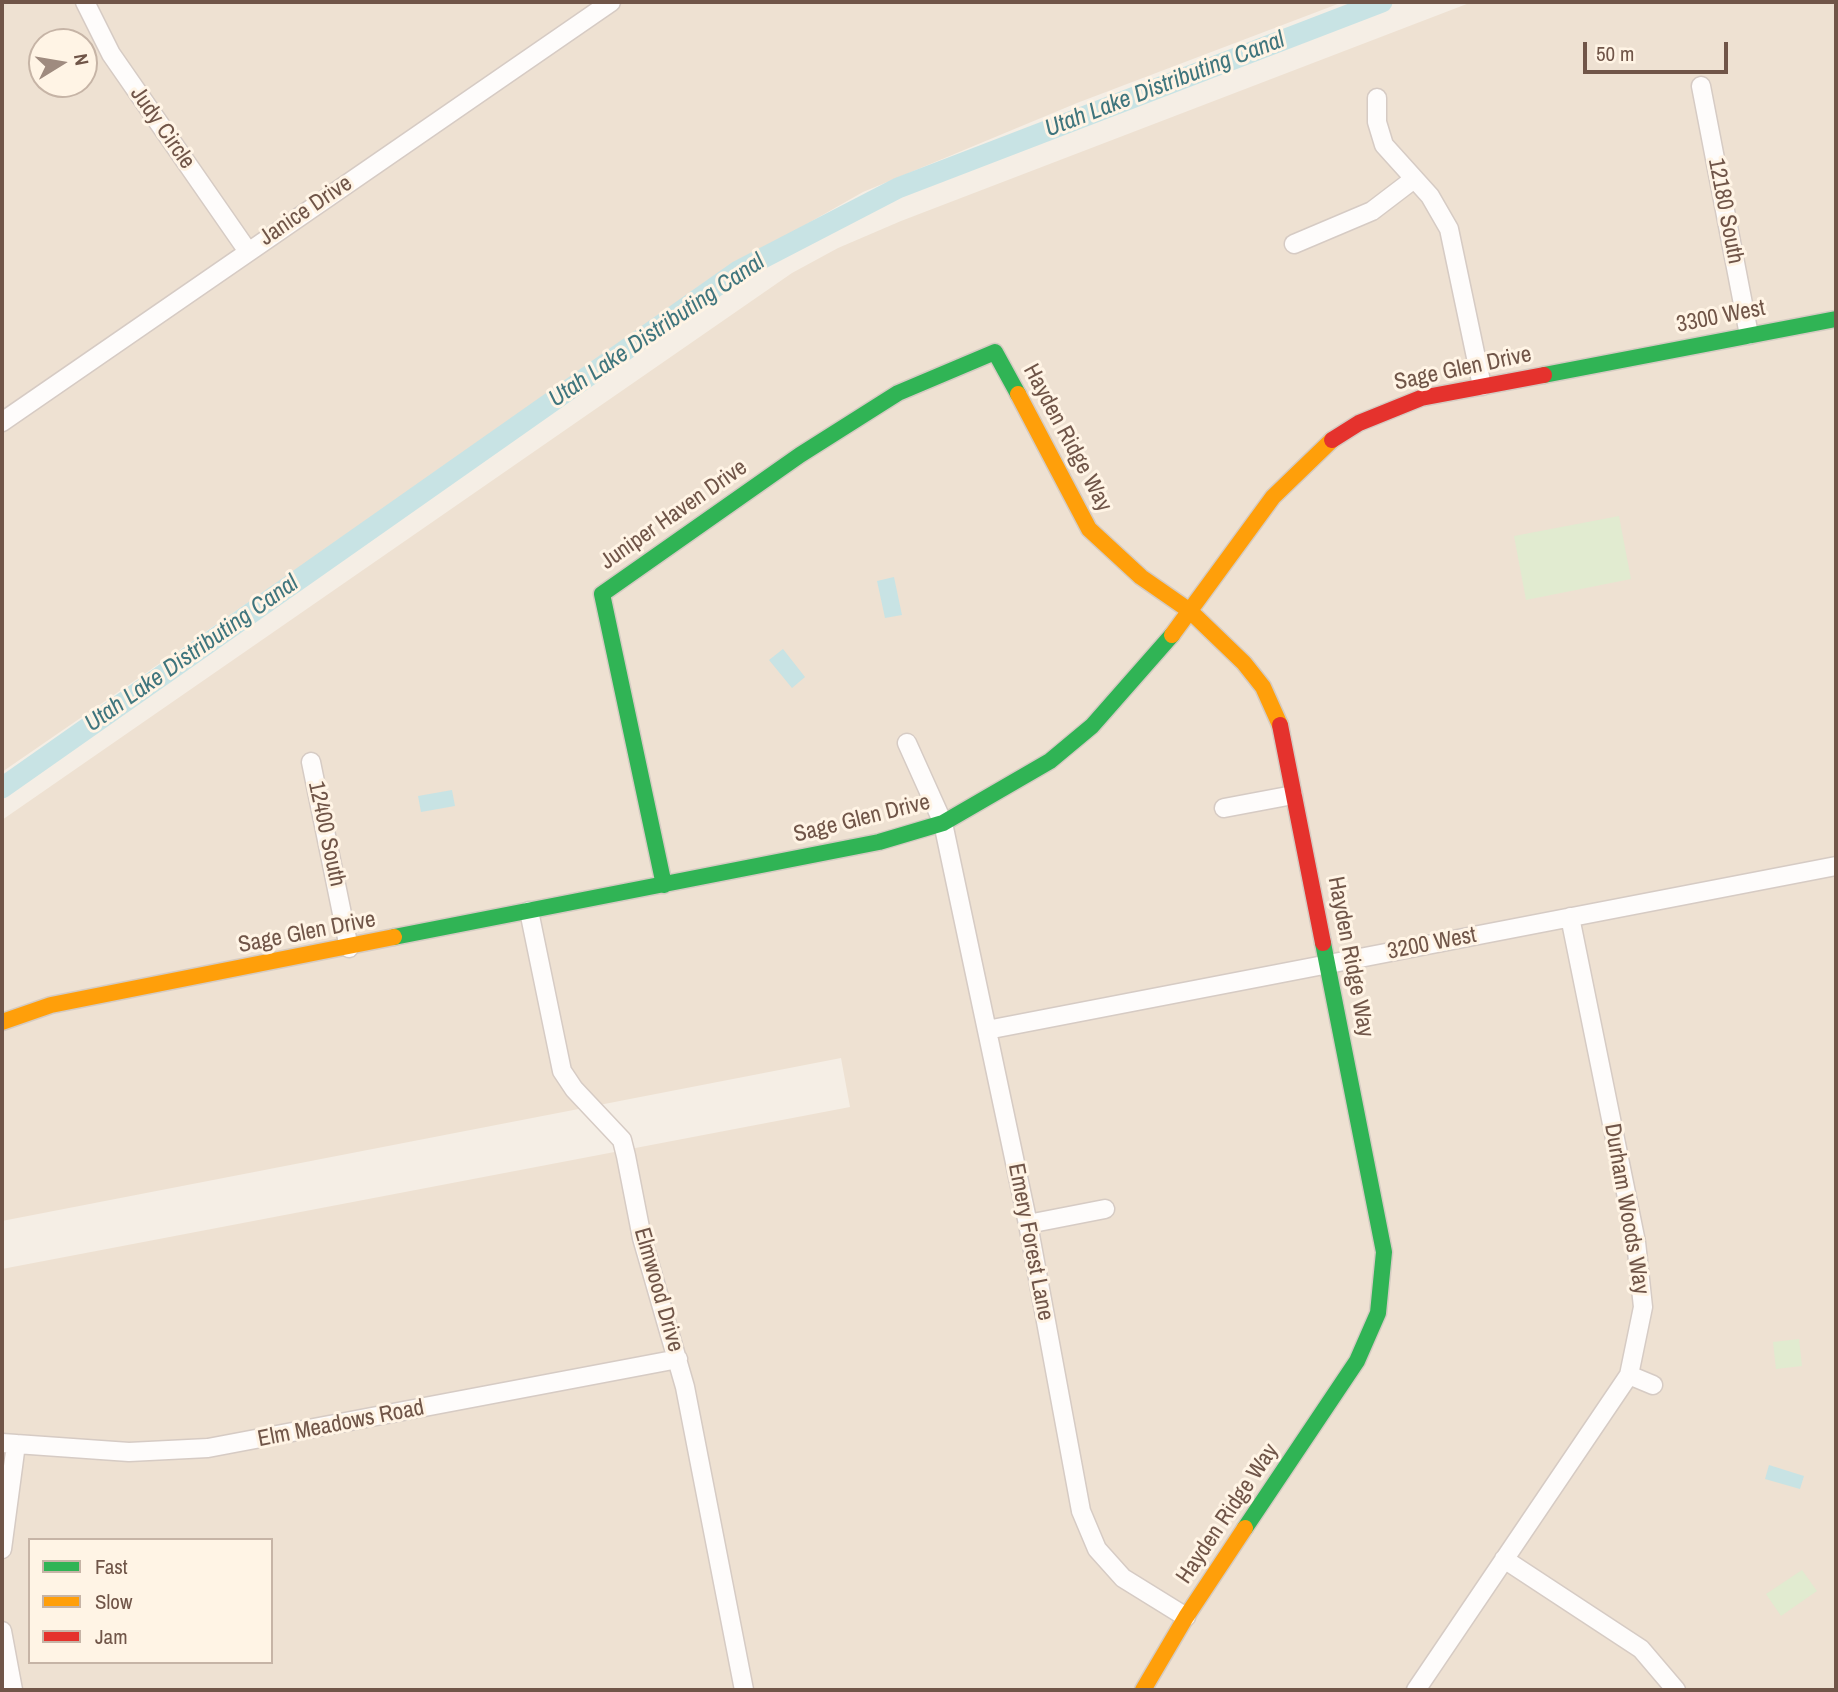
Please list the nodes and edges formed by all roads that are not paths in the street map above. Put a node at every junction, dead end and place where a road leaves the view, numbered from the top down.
1 (85, 2) edge
2 (611, 2) edge
3 (1701, 86) dead end
4 (1377, 98) dead end
5 (1414, 179) junction
6 (1294, 244) dead end
7 (247, 250) junction
8 (1836, 318) edge
9 (1749, 335) junction
10 (996, 352) joint
11 (1614, 361) joint
12 (1482, 386) junction
13 (2, 422) edge
14 (1191, 611) junction
15 (907, 744) dead end
16 (311, 762) dead end
17 (1293, 794) junction
18 (1224, 808) dead end
19 (943, 823) junction
20 (1836, 866) edge
21 (664, 885) junction
22 (529, 911) junction
23 (1570, 917) junction
24 (349, 948) junction
25 (1329, 964) junction
26 (2, 1022) edge
27 (988, 1030) junction
28 (1104, 1209) dead end
29 (1028, 1224) junction
30 (678, 1359) junction
31 (1629, 1374) junction
32 (1653, 1385) dead end
33 (9, 1444) edge
34 (2, 1549) edge
35 (1504, 1559) junction
36 (1186, 1617) junction
37 (2, 1631) edge
38 (13, 1690) edge
39 (744, 1690) edge
40 (1143, 1690) edge
41 (1416, 1690) edge
42 (1676, 1690) edge

1 - 7 street, Judy Circle
2 - 7 street, Janice Drive
3 - 9 street, 12180 South
4 - 5 street
5 - 6 street
5 - 12 street
7 - 13 street, Janice Drive
8 - 9 street, 3300 West
9 - 11 street, 3300 West
10 - 14 street, Hayden Ridge Way
10 - 21 street, Juniper Haven Drive
11 - 12 street, Sage Glen Drive
12 - 14 street, Sage Glen Drive
14 - 17 street, Hayden Ridge Way
14 - 19 street, Sage Glen Drive
15 - 19 street, Emery Forest Lane
16 - 24 street, 12400 South
17 - 18 street
17 - 25 street, Hayden Ridge Way
19 - 21 street, Sage Glen Drive
19 - 27 street, Emery Forest Lane
20 - 23 street, 3200 West
21 - 22 street, Sage Glen Drive
22 - 24 street, Sage Glen Drive
22 - 30 street, Elmwood Drive
23 - 25 street, 3200 West
23 - 31 street, Durham Woods Way
24 - 26 street, Sage Glen Drive
25 - 27 street, 3200 West
25 - 36 street, Hayden Ridge Way
27 - 29 street, Emery Forest Lane
28 - 29 street
29 - 36 street, Emery Forest Lane
30 - 33 street, Elm Meadows Road
30 - 39 street, Elmwood Drive
31 - 32 street
31 - 35 street, Durham Woods Way
33 - 34 street
35 - 41 street, Durham Woods Way
35 - 42 street
36 - 40 street, Hayden Ridge Way
37 - 38 street

